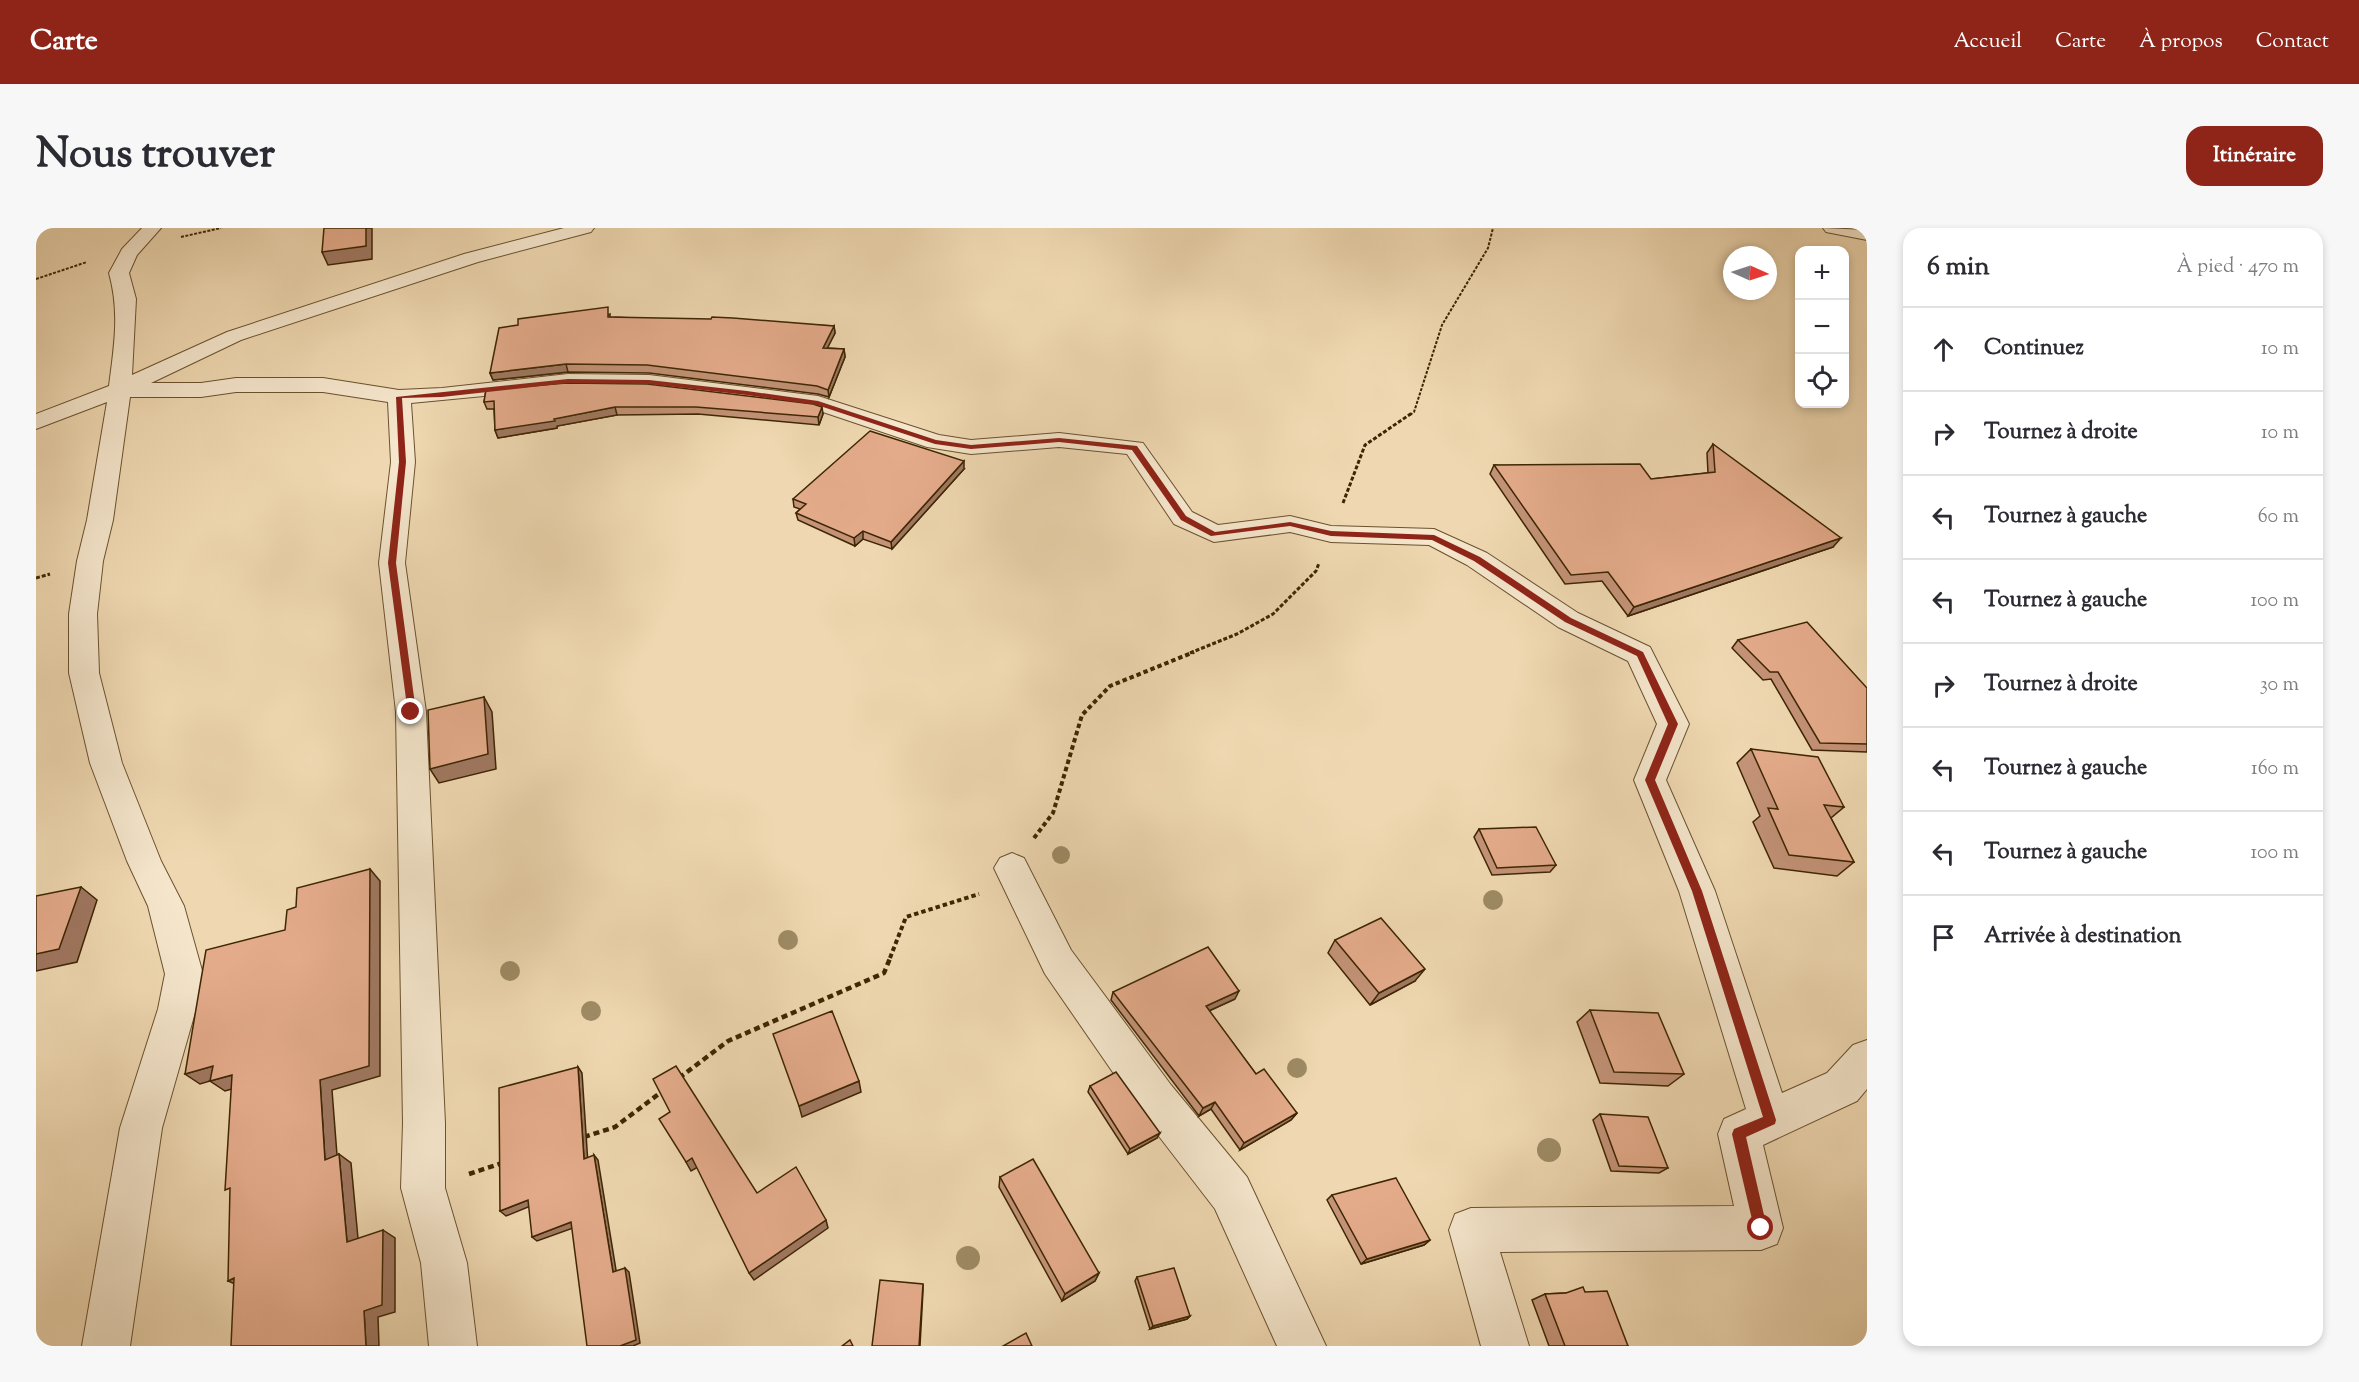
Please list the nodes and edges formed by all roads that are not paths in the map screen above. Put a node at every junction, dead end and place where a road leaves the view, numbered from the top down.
1 (152, 228) edge
2 (585, 228) edge
3 (1832, 228) edge
4 (1867, 235) edge
5 (119, 390) junction
6 (399, 397) junction
7 (36, 422) edge
8 (1012, 868) road end
9 (1867, 1059) edge
10 (1770, 1120) junction
11 (106, 1346) edge
12 (453, 1346) edge
13 (1302, 1346) edge
14 (1505, 1346) edge

1 - 5 street
2 - 5 street
3 - 4 street
5 - 6 street
5 - 7 street
5 - 11 street
6 - 10 street
6 - 12 street
8 - 13 street
9 - 10 street
10 - 14 street

